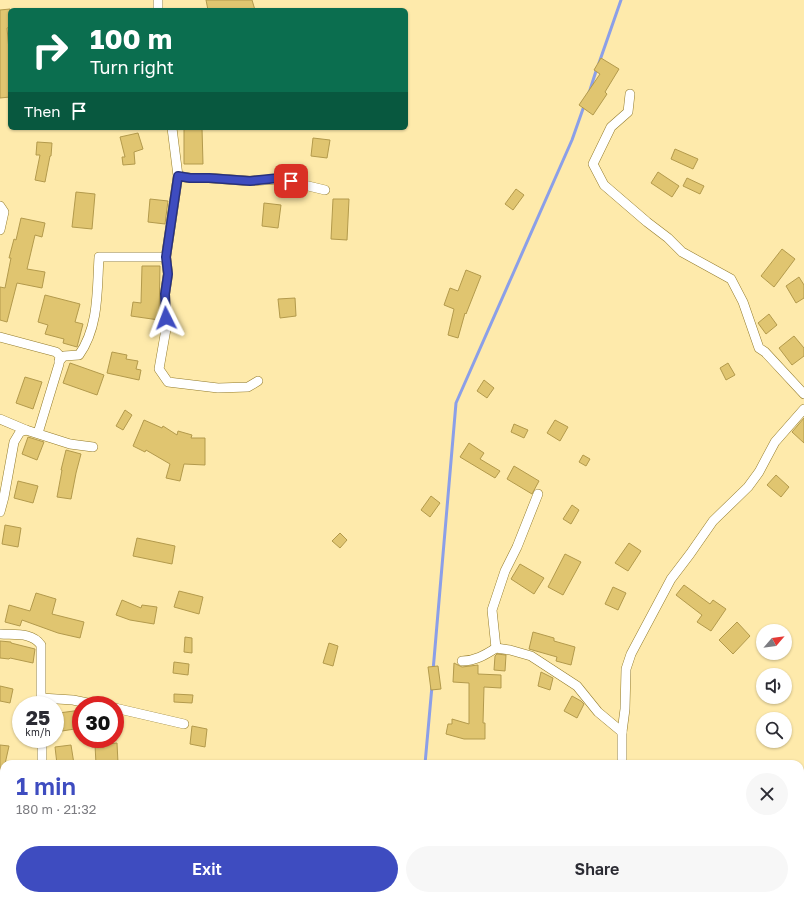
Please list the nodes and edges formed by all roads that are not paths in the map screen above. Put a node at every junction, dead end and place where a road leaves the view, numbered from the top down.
1 (630, 94) dead end
2 (172, 130) edge
3 (178, 176) junction
4 (325, 190) dead end
5 (0, 206) edge
6 (0, 230) edge
7 (166, 257) junction
8 (0, 337) edge
9 (59, 361) junction
10 (258, 381) dead end
11 (804, 394) edge
12 (804, 409) edge
13 (0, 419) edge
14 (26, 430) junction
15 (38, 433) junction
16 (93, 447) dead end
17 (538, 494) dead end
18 (0, 512) edge
19 (0, 634) edge
20 (496, 648) junction
21 (462, 661) dead end
22 (41, 696) edge
23 (124, 710) edge
24 (184, 724) dead end
25 (622, 732) junction
26 (42, 748) edge
27 (42, 760) edge
28 (622, 760) edge

1 - 11 street
2 - 3 street
3 - 4 street
3 - 7 street
5 - 6 street
7 - 9 street
7 - 10 street
8 - 9 street
9 - 15 street
12 - 25 street
13 - 14 street
14 - 15 street
14 - 18 street
15 - 16 street
17 - 20 street
19 - 22 street
20 - 21 street
20 - 25 street
23 - 24 street
25 - 28 street
26 - 27 street

